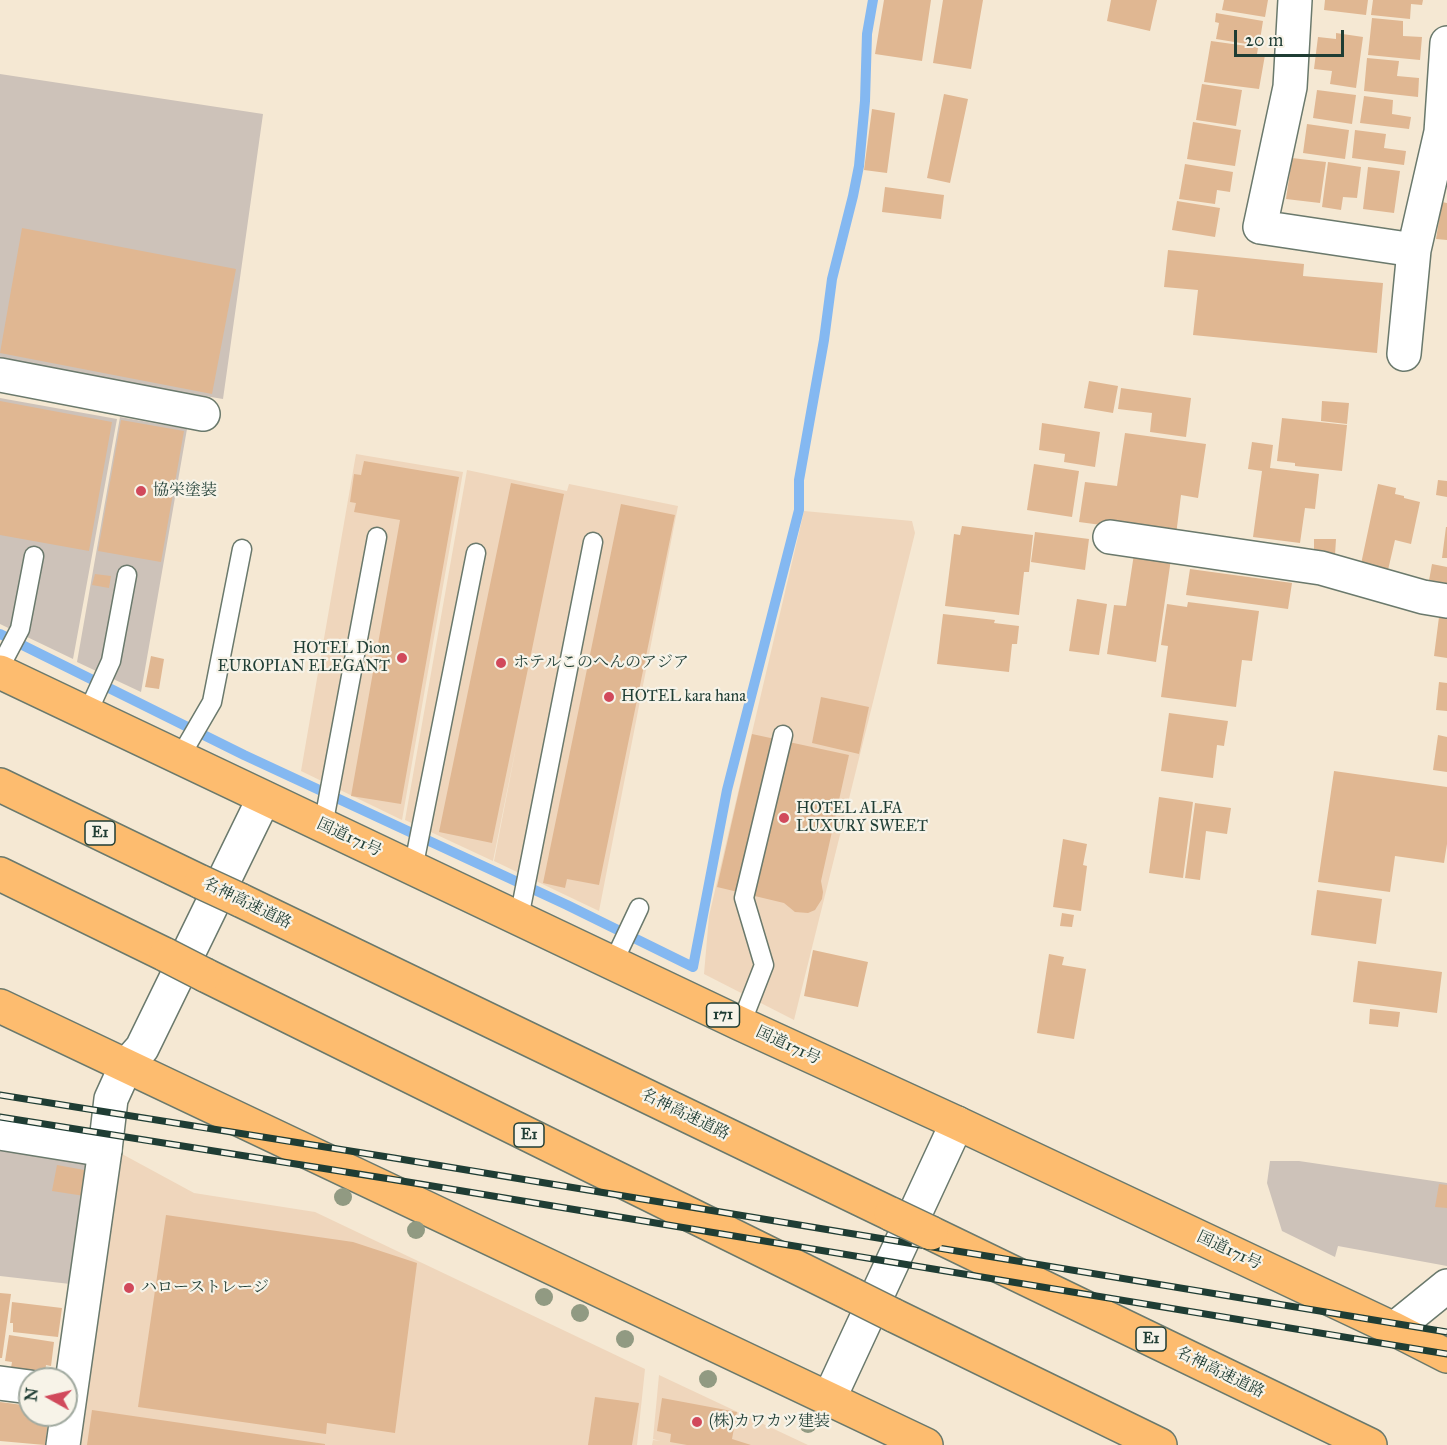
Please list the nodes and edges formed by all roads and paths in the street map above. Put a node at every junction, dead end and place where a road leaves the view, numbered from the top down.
1 (1295, 0) edge
2 (1447, 43) edge
3 (1414, 250) junction
4 (1404, 354) dead end
5 (0, 375) edge
6 (203, 414) dead end
7 (377, 537) dead end
8 (1110, 537) dead end
9 (593, 542) dead end
10 (242, 549) dead end
11 (476, 553) dead end
12 (34, 556) dead end
13 (127, 575) dead end
14 (1447, 601) edge
15 (4, 661) edge
16 (0, 667) edge
17 (96, 693) junction
18 (783, 735) dead end
19 (186, 747) junction
20 (0, 785) edge
21 (264, 798) junction
22 (327, 805) junction
23 (417, 848) junction
24 (0, 874) edge
25 (524, 897) junction
26 (639, 908) dead end
27 (622, 944) junction
28 (0, 1006) edge
29 (741, 1024) junction
30 (126, 1066) junction
31 (957, 1123) junction
32 (0, 1133) edge
33 (105, 1150) junction
34 (1447, 1286) edge
35 (1394, 1329) junction
36 (1447, 1356) edge
37 (72, 1367) edge
38 (0, 1383) edge
39 (18, 1385) edge
40 (829, 1399) junction
41 (65, 1427) edge
42 (63, 1445) edge
43 (926, 1445) edge
44 (1160, 1445) edge
45 (1370, 1445) edge

1 - 3 street
2 - 3 street
3 - 4 street
5 - 6 street
7 - 22 lane
8 - 14 street
9 - 25 lane
10 - 19 lane
11 - 23 lane
12 - 15 lane
13 - 17 lane
15 - 16 lane
15 - 17 highway, 国道171号 / 171
17 - 19 highway, 国道171号 / 171
18 - 29 lane
19 - 21 highway, 国道171号 / 171
20 - 45 highway, 名神高速道路 / E1, bridge
21 - 22 highway, 国道171号 / 171
21 - 30 street
22 - 23 highway, 国道171号 / 171
23 - 25 highway, 国道171号 / 171
24 - 44 highway, E1, bridge
25 - 27 highway, 国道171号 / 171
26 - 27 lane
27 - 29 highway, 国道171号 / 171
28 - 30 highway
29 - 31 highway, 国道171号 / 171
30 - 33 street
30 - 40 highway
31 - 35 highway, 国道171号 / 171
31 - 40 street
32 - 33 street
33 - 37 street
34 - 35 street
35 - 36 highway, 国道171号 / 171
38 - 39 street
40 - 43 highway
41 - 42 street

